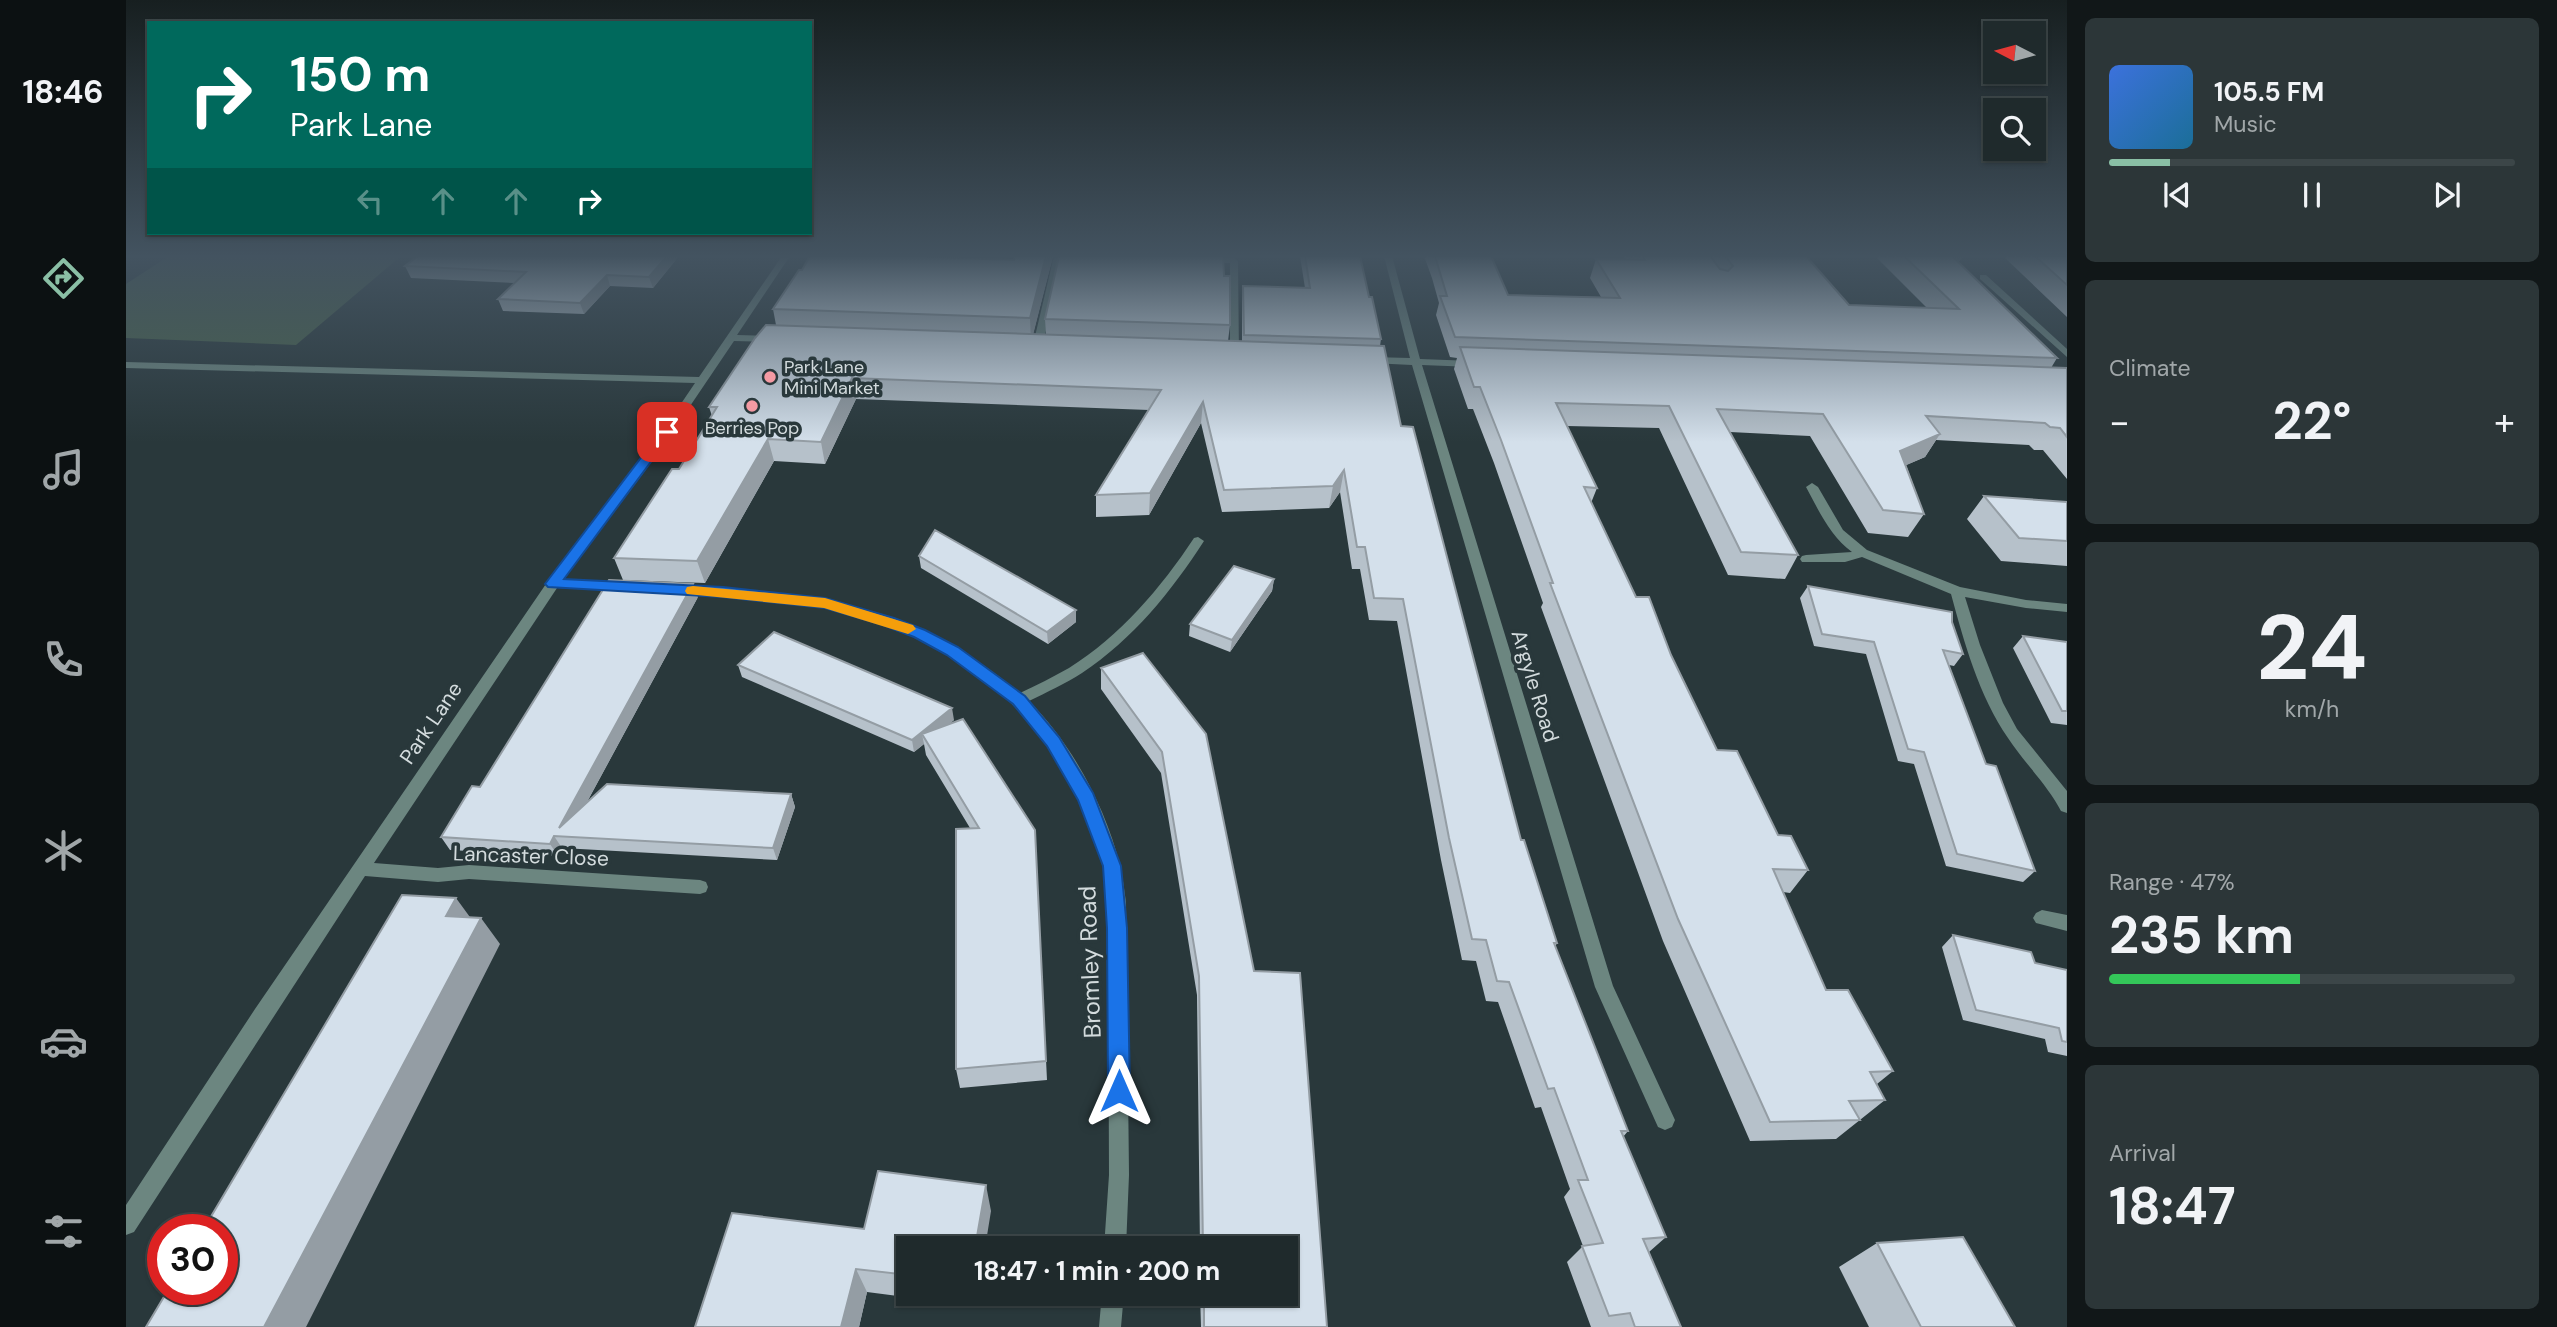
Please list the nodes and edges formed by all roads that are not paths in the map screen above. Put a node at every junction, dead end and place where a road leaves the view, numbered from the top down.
1 (746, 318) edge
2 (1044, 318) edge
3 (1235, 318) edge
4 (1404, 318) edge
5 (2028, 318) edge
6 (733, 338) junction
7 (784, 339) edge
8 (1024, 348) edge
9 (1037, 349) junction
10 (1050, 349) edge
11 (2067, 354) edge
12 (1221, 355) edge
13 (1235, 355) junction
14 (1249, 356) edge
15 (1360, 360) edge
16 (1416, 362) junction
17 (1486, 364) edge
18 (126, 365) edge
19 (703, 380) junction
20 (1812, 486) dead end
21 (1198, 541) dead end
22 (1863, 554) junction
23 (1806, 559) dead end
24 (553, 584) junction
25 (1957, 591) junction
26 (2067, 608) edge
27 (1019, 700) junction
28 (2067, 807) edge
29 (360, 869) junction
30 (700, 887) dead end
31 (2042, 918) dead end
32 (2067, 923) edge
33 (1665, 1120) dead end
34 (126, 1224) edge
35 (1116, 1236) edge
36 (1112, 1306) edge
37 (1110, 1327) edge

1 - 6 street, Park Lane
2 - 9 street
3 - 13 street
4 - 16 street, Argyle Road
5 - 11 street
6 - 7 street
6 - 19 street, Park Lane
8 - 9 street
9 - 10 street
12 - 13 street
13 - 14 street
15 - 16 street
16 - 17 street
16 - 33 street, Argyle Road
18 - 19 street
19 - 24 street, Park Lane
20 - 22 street
21 - 27 street
22 - 23 street
22 - 25 street
24 - 27 street, Bromley Road
24 - 29 street, Park Lane
25 - 26 street
25 - 28 street
27 - 35 street, Bromley Road
29 - 30 street, Lancaster Close
29 - 34 street, Park Lane
31 - 32 street
36 - 37 street

